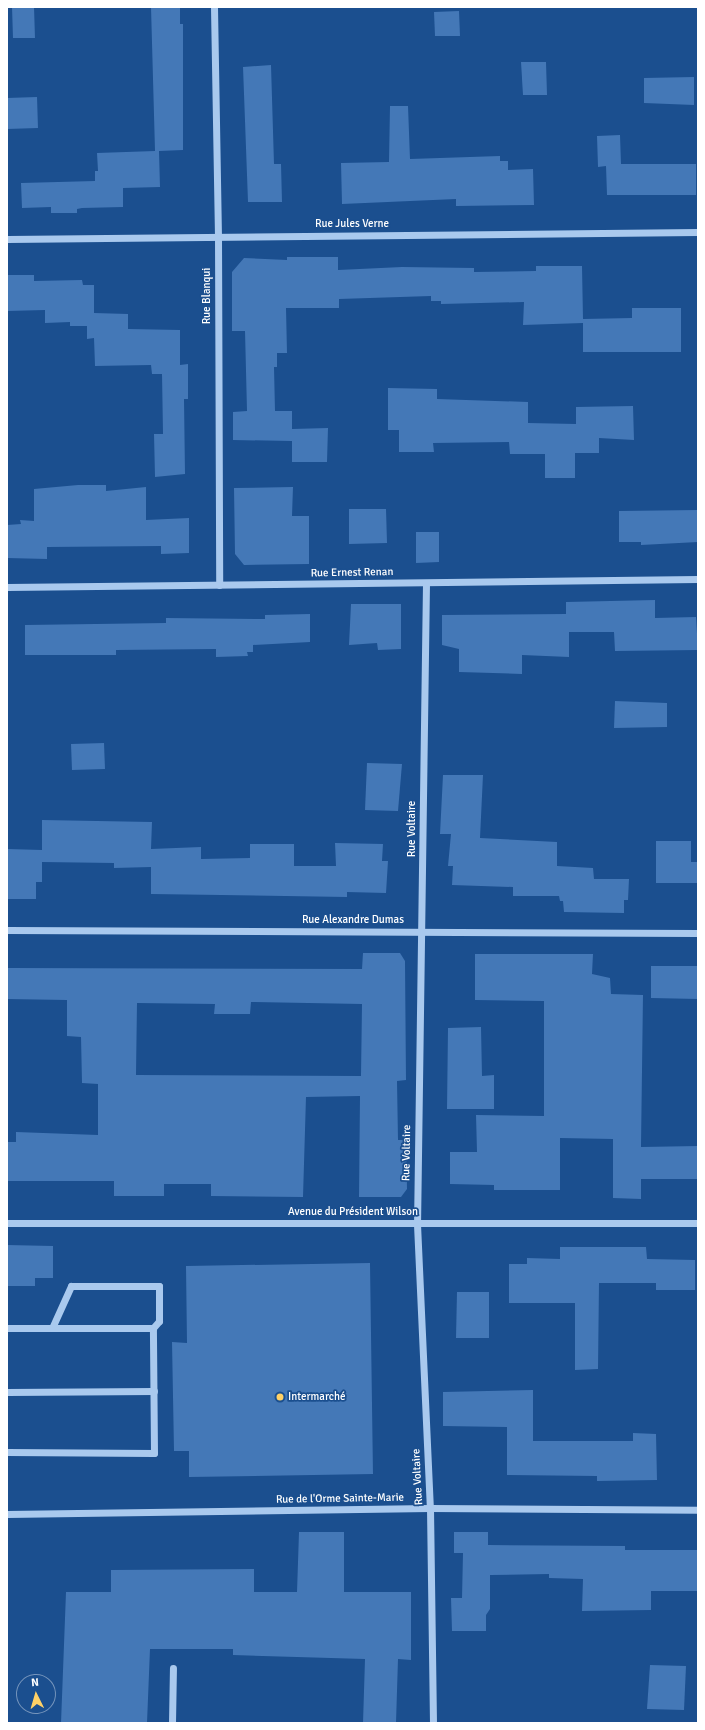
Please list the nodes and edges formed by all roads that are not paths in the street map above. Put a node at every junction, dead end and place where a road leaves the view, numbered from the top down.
1 (214, 7) edge
2 (698, 232) edge
3 (218, 236) junction
4 (7, 239) edge
5 (698, 579) edge
6 (426, 583) junction
7 (219, 585) junction
8 (7, 587) edge
9 (7, 930) edge
10 (422, 931) junction
11 (698, 933) edge
12 (7, 1223) edge
13 (698, 1223) edge
14 (417, 1224) junction
15 (7, 1328) edge
16 (52, 1328) junction
17 (153, 1328) junction
18 (154, 1391) junction
19 (7, 1392) edge
20 (7, 1452) edge
21 (430, 1508) junction
22 (698, 1510) edge
23 (7, 1514) edge
24 (173, 1668) dead end
25 (172, 1723) edge
26 (433, 1723) edge

1 - 3 street, Rue Blanqui
2 - 3 street, Rue Jules Verne
3 - 4 street, Rue Jules Verne
3 - 7 street, Rue Blanqui
5 - 6 street, Rue Ernest Renan
6 - 7 street, Rue Ernest Renan
6 - 10 street, Rue Voltaire
7 - 8 street, Rue Ernest Renan
9 - 10 street, Rue Alexandre Dumas
10 - 11 street, Rue Alexandre Dumas
10 - 14 street, Rue Voltaire
12 - 14 street, Avenue du Président Wilson
13 - 14 street, Avenue du Président Wilson
14 - 21 street, Rue Voltaire
15 - 16 street
16 - 17 street
16 - 17 street
17 - 18 street
18 - 19 street
18 - 20 street
21 - 22 street, Rue de l'Orme Sainte-Marie
21 - 23 street, Rue de l'Orme Sainte-Marie
21 - 26 street, Rue Voltaire
24 - 25 street

